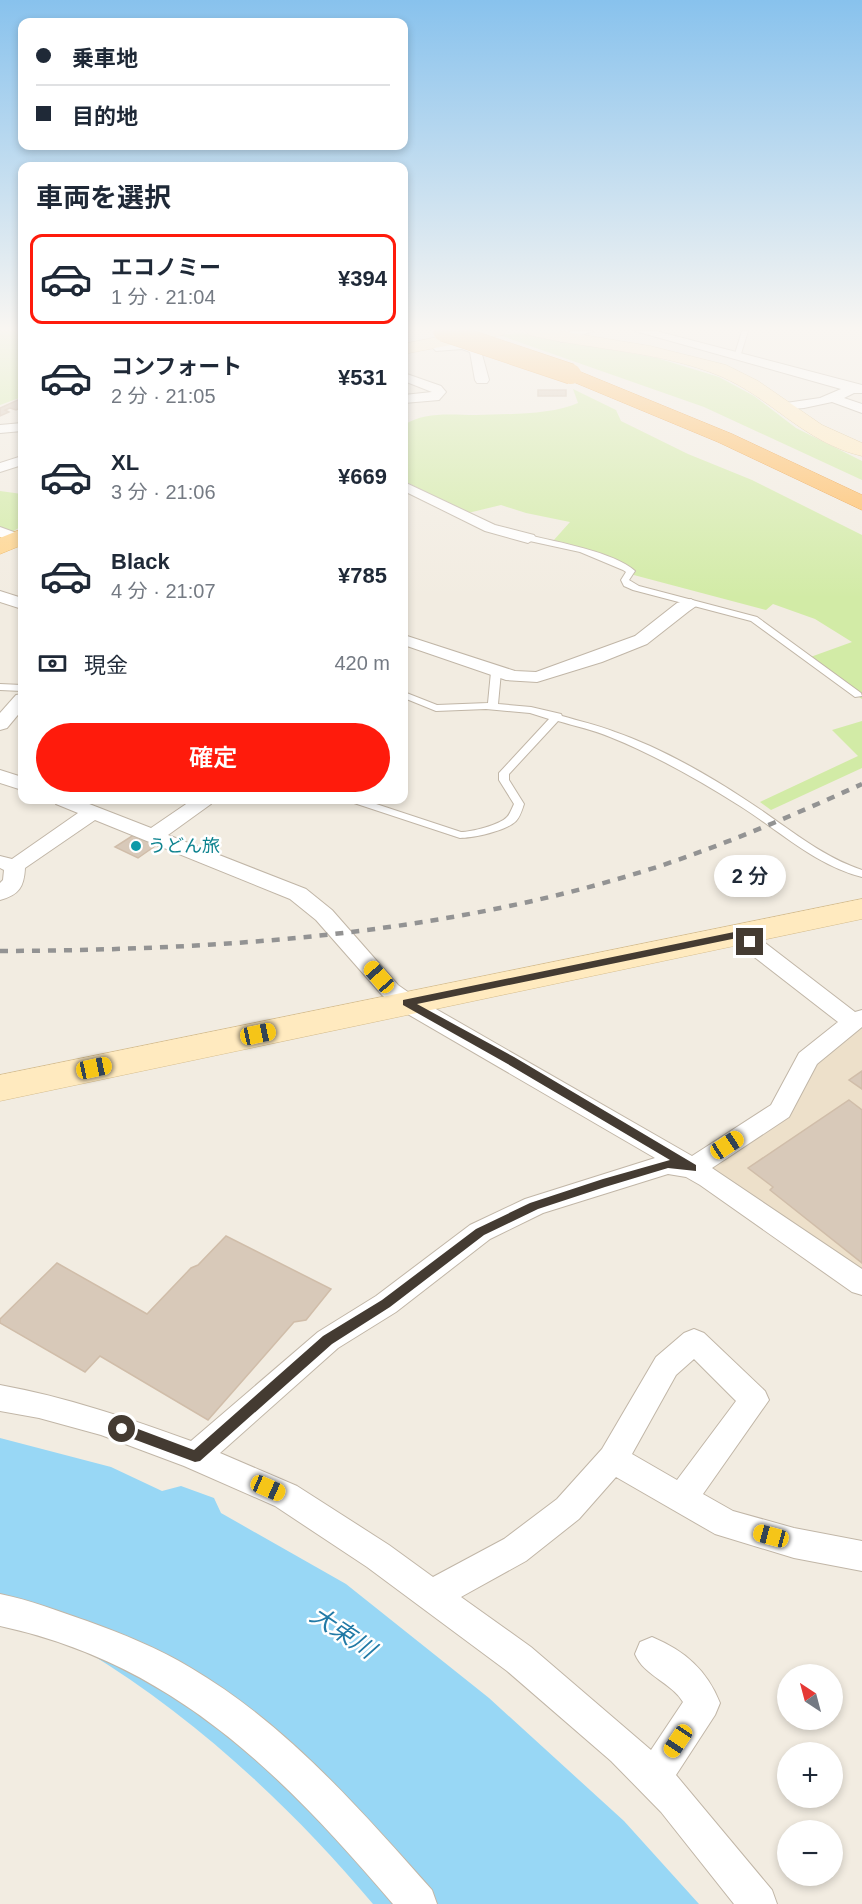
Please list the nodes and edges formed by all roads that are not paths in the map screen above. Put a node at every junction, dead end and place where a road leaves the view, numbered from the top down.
1 (685, 420) edge
2 (711, 420) edge
3 (800, 420) edge
4 (18, 427) edge
5 (0, 429) edge
6 (862, 450) edge
7 (4, 451) dead end
8 (18, 452) edge
9 (18, 461) edge
10 (0, 468) edge
11 (408, 488) edge
12 (862, 490) edge
13 (862, 503) edge
14 (528, 538) joint
15 (0, 596) edge
16 (18, 603) edge
17 (691, 604) junction
18 (408, 641) edge
19 (496, 672) junction
20 (0, 687) edge
21 (18, 687) edge
22 (858, 695) dead end
23 (408, 697) edge
24 (18, 704) edge
25 (493, 707) junction
26 (557, 716) junction
27 (0, 724) edge
28 (0, 776) edge
29 (18, 783) edge
30 (73, 804) edge
31 (198, 804) edge
32 (367, 804) edge
33 (94, 812) junction
34 (154, 836) junction
35 (8, 864) edge
36 (862, 874) edge
37 (0, 893) edge
38 (862, 909) edge
39 (739, 934) junction
40 (407, 1003) junction
41 (857, 1020) edge
42 (0, 1088) edge
43 (692, 1168) junction
44 (862, 1284) edge
45 (0, 1398) edge
46 (195, 1456) junction
47 (614, 1459) junction
48 (682, 1498) junction
49 (862, 1556) edge
50 (432, 1595) junction
51 (0, 1610) edge
52 (652, 1654) dead end
53 (653, 1778) junction
54 (418, 1904) edge
55 (758, 1904) edge

1 - 13 highway
2 - 12 highway
3 - 6 street
4 - 5 street
7 - 8 street
9 - 10 street
11 - 14 street
14 - 17 lane
15 - 16 street
17 - 19 street
17 - 22 lane
18 - 19 street
19 - 25 lane
20 - 21 lane
23 - 25 lane
24 - 27 street
25 - 26 lane
26 - 32 lane
26 - 36 lane
28 - 29 street
30 - 33 street
31 - 34 street
33 - 34 street
33 - 35 street
34 - 40 street
35 - 37 street
38 - 39 street
39 - 40 street
39 - 41 street
40 - 42 street
40 - 43 street
41 - 43 street
43 - 44 street
43 - 46 street
45 - 46 street
46 - 50 street
47 - 48 street
47 - 48 street
47 - 50 street
48 - 49 street
50 - 53 street
51 - 54 street
52 - 53 street
53 - 55 street

